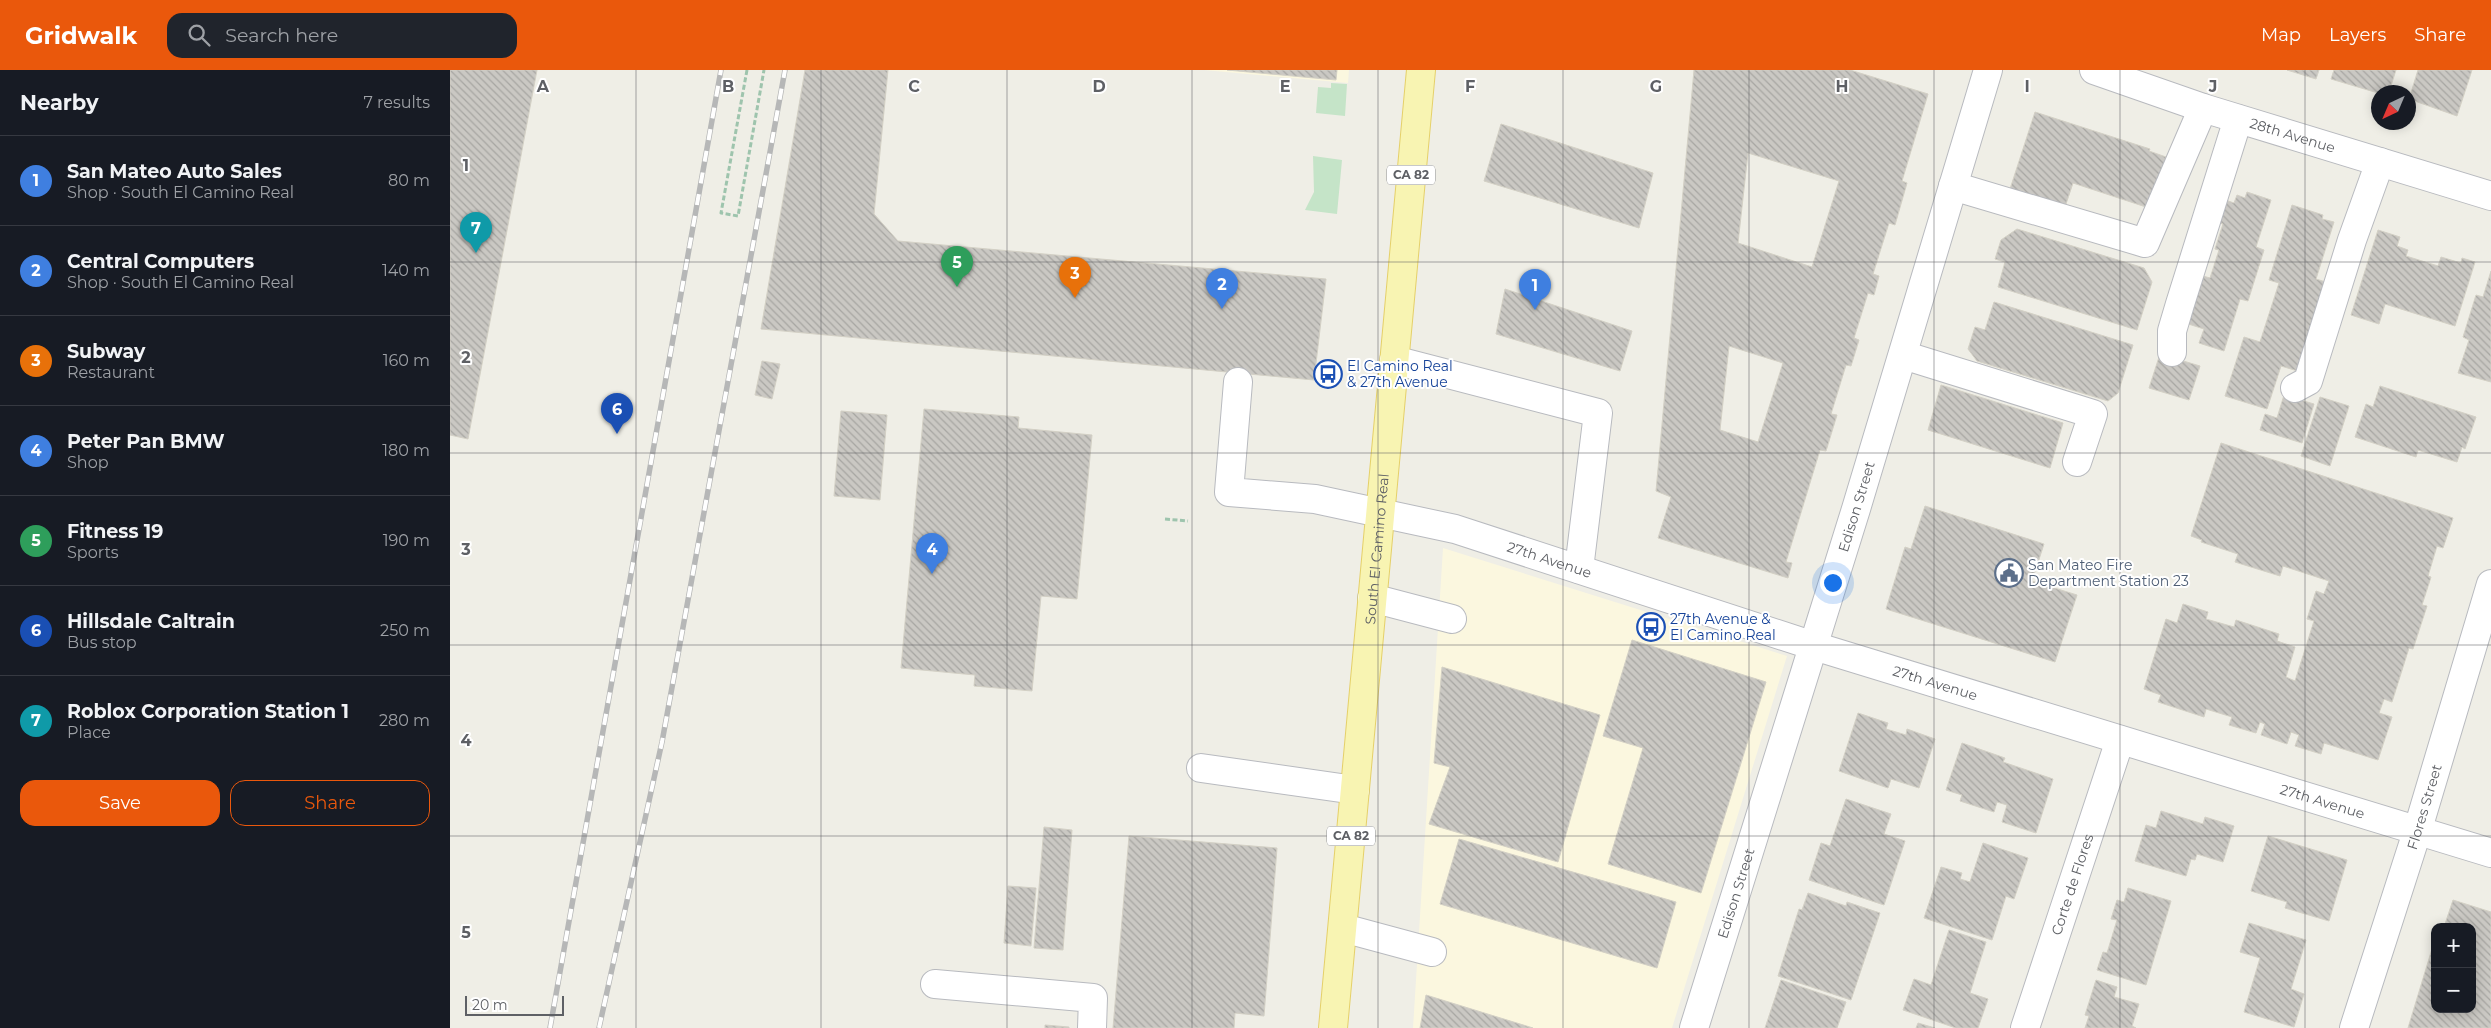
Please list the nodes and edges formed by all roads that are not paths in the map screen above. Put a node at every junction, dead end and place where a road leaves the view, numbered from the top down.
1 (1421, 70) edge
2 (1988, 70) edge
3 (2094, 70) edge
4 (2203, 108) junction
5 (2238, 119) junction
6 (2380, 162) junction
7 (1953, 186) junction
8 (2491, 196) edge
9 (2172, 352) dead end
10 (1903, 355) junction
11 (1394, 360) junction
12 (1238, 382) dead end
13 (2295, 388) dead end
14 (2077, 462) dead end
15 (1380, 514) junction
16 (1579, 569) junction
17 (2491, 584) edge
18 (1372, 598) junction
19 (1452, 619) dead end
20 (1814, 646) junction
21 (2120, 740) junction
22 (1201, 768) dead end
23 (1355, 790) junction
24 (2417, 832) junction
25 (2491, 853) edge
26 (1343, 928) junction
27 (1432, 952) dead end
28 (935, 984) dead end
29 (1092, 1028) edge
30 (1333, 1028) edge
31 (1694, 1028) edge
32 (2024, 1028) edge
33 (2354, 1028) edge

1 - 11 main road, South El Camino Real / CA 82
2 - 7 street, Edison Street
3 - 4 street, 28th Avenue
4 - 5 street, 28th Avenue
4 - 7 street
5 - 6 street, 28th Avenue
5 - 9 street
6 - 8 street, 28th Avenue
6 - 13 street
7 - 10 street, Edison Street
10 - 14 street
10 - 20 street, Edison Street
11 - 15 main road, South El Camino Real / CA 82
11 - 16 street
12 - 15 street, 27th Avenue
15 - 16 street, 27th Avenue
15 - 18 main road, South El Camino Real / CA 82
16 - 20 street, 27th Avenue
17 - 24 street, Flores Street
18 - 19 street
18 - 23 main road, South El Camino Real / CA 82
20 - 21 street, 27th Avenue
20 - 31 street, Edison Street
21 - 24 street, 27th Avenue
21 - 32 street, Corte de Flores
22 - 23 street
23 - 26 main road, South El Camino Real / CA 82
24 - 25 street, 27th Avenue
24 - 33 street, Flores Street
26 - 27 street
26 - 30 main road, South El Camino Real / CA 82
28 - 29 street

